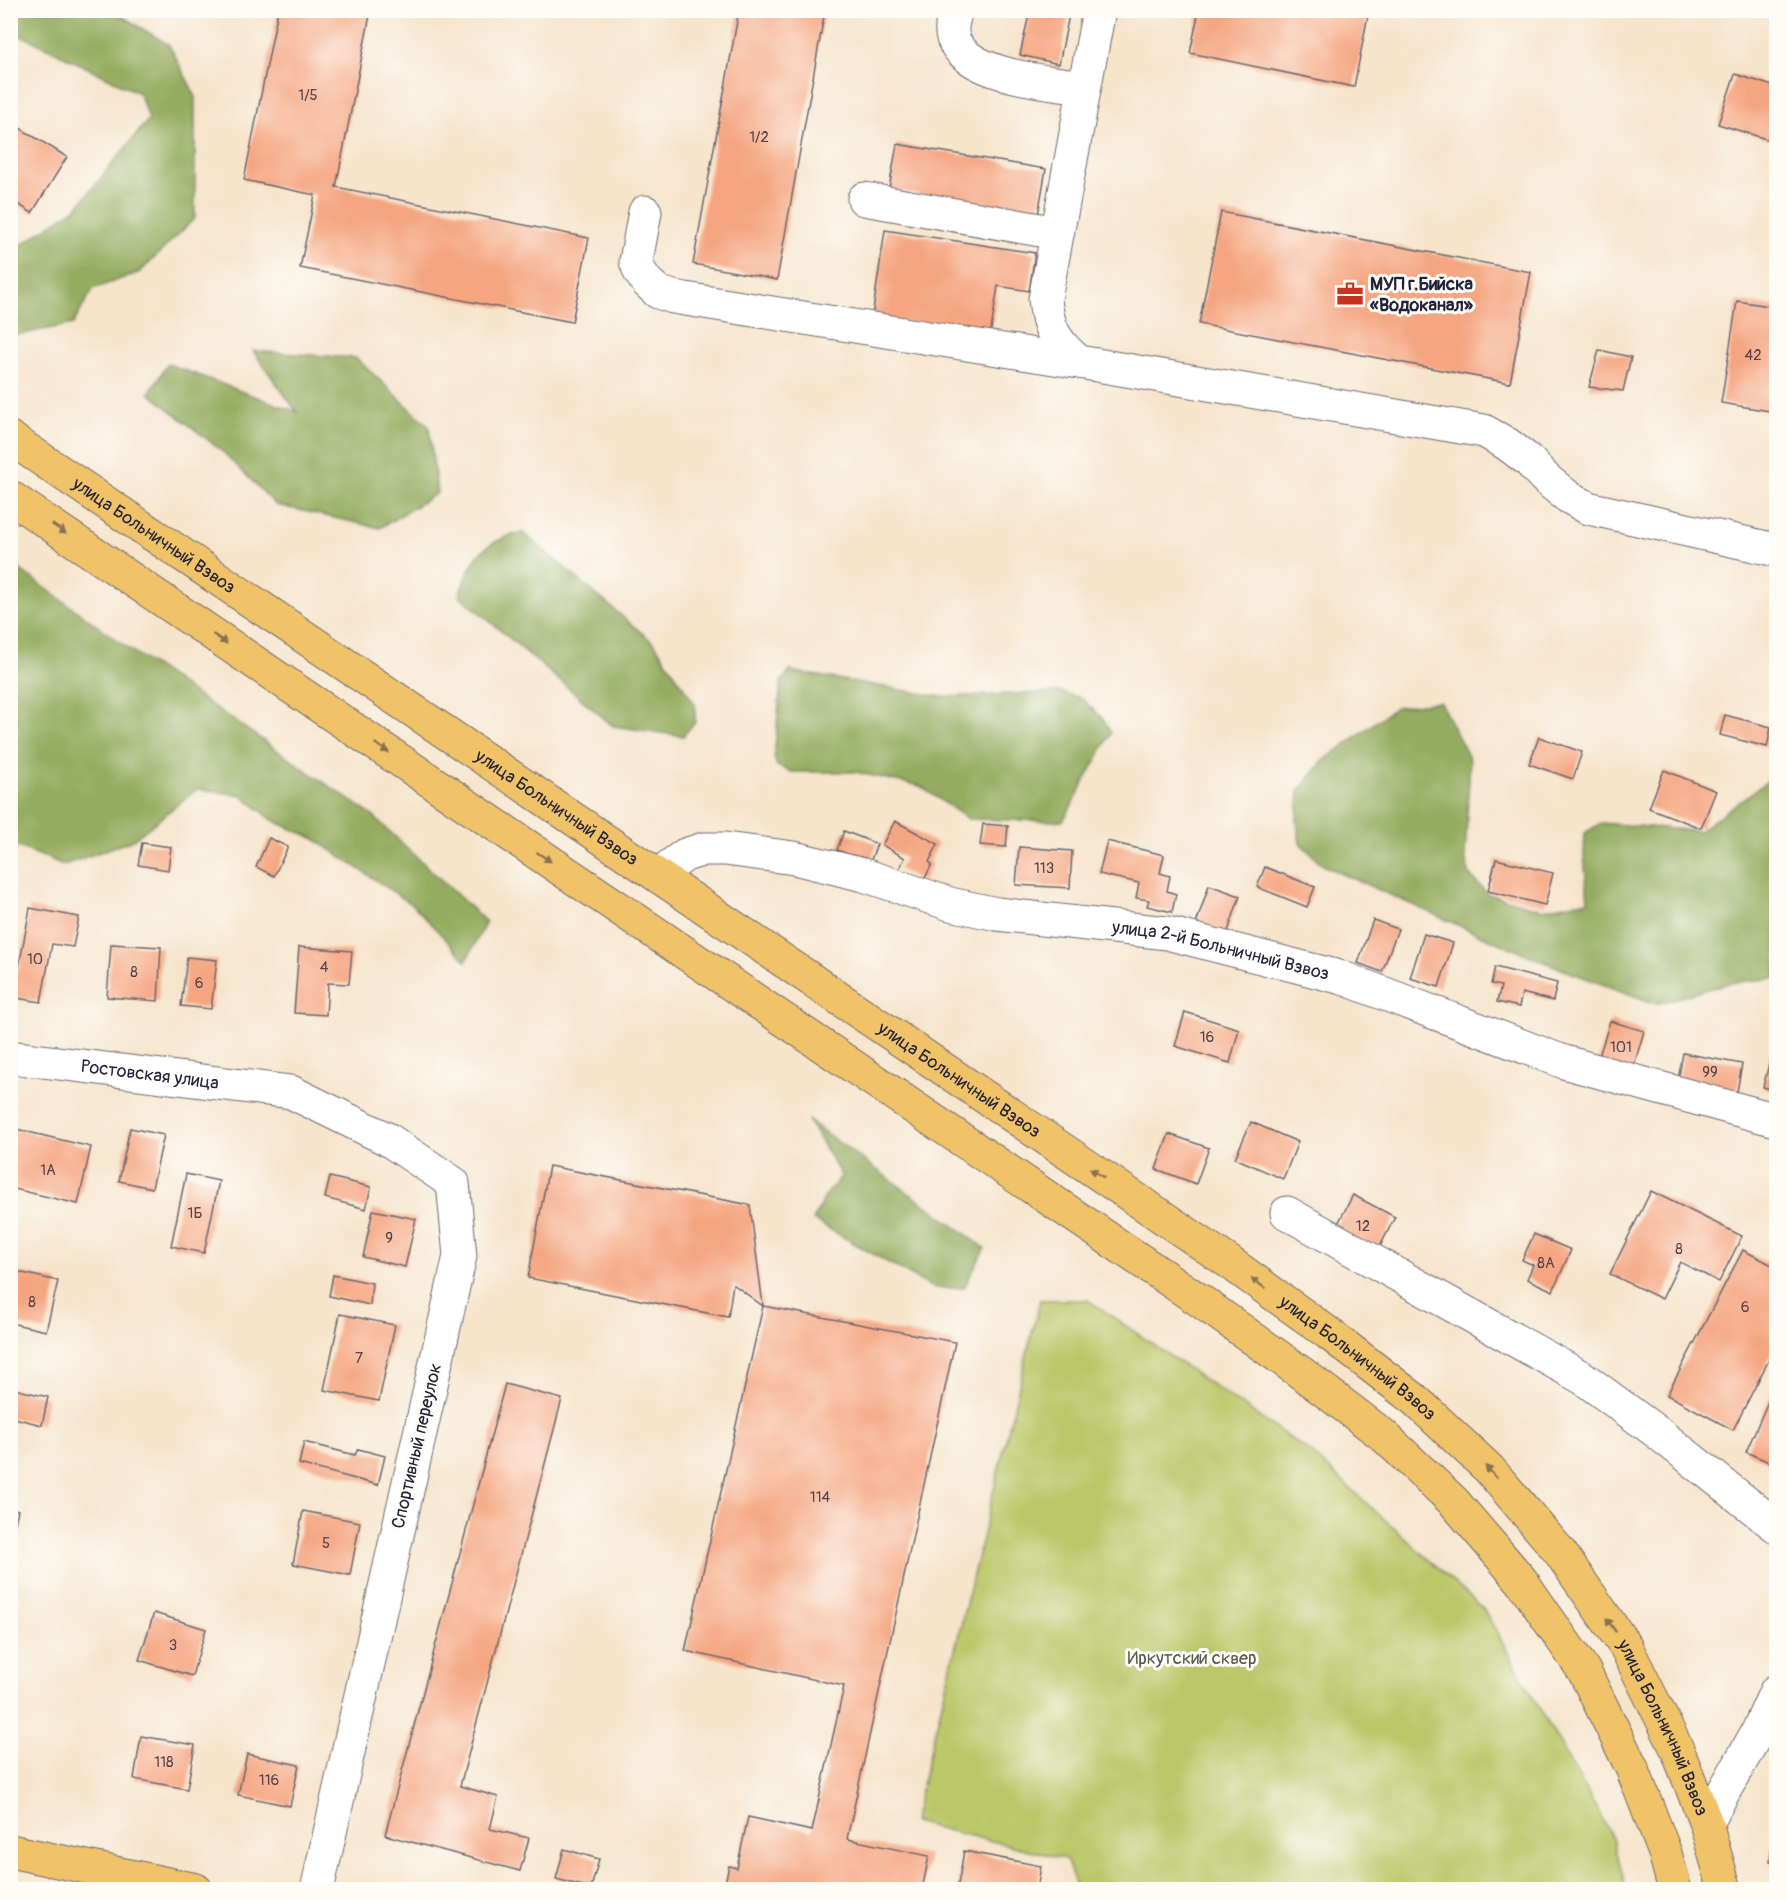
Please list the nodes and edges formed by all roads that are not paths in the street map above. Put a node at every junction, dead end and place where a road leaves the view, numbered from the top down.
1 (956, 10) edge
2 (1099, 10) edge
3 (1084, 87) junction
4 (864, 198) dead end
5 (645, 212) dead end
6 (1057, 233) junction
7 (1079, 362) junction
8 (10, 438) edge
9 (10, 496) edge
10 (1776, 550) edge
11 (660, 877) junction
12 (10, 1057) edge
13 (291, 1092) joint
14 (1776, 1120) edge
15 (1287, 1213) dead end
16 (1776, 1526) edge
17 (1776, 1691) edge
18 (1706, 1823) junction
19 (10, 1851) edge
20 (196, 1890) edge
21 (317, 1890) edge
22 (1675, 1890) edge
23 (1725, 1890) edge

1 - 3 street
2 - 3 street
3 - 6 street
4 - 6 street
5 - 7 street
6 - 7 street
7 - 10 street
8 - 11 main road, улица Больничный Взвоз
9 -> 22 main road
11 - 14 street, улица 2-й Больничный Взвоз
18 -> 11 main road, улица Больничный Взвоз
12 - 13 street, Ростовская улица
13 - 21 street, Спортивный переулок
15 - 16 street
17 - 18 street
18 - 23 main road, улица Больничный Взвоз
19 - 20 main road

